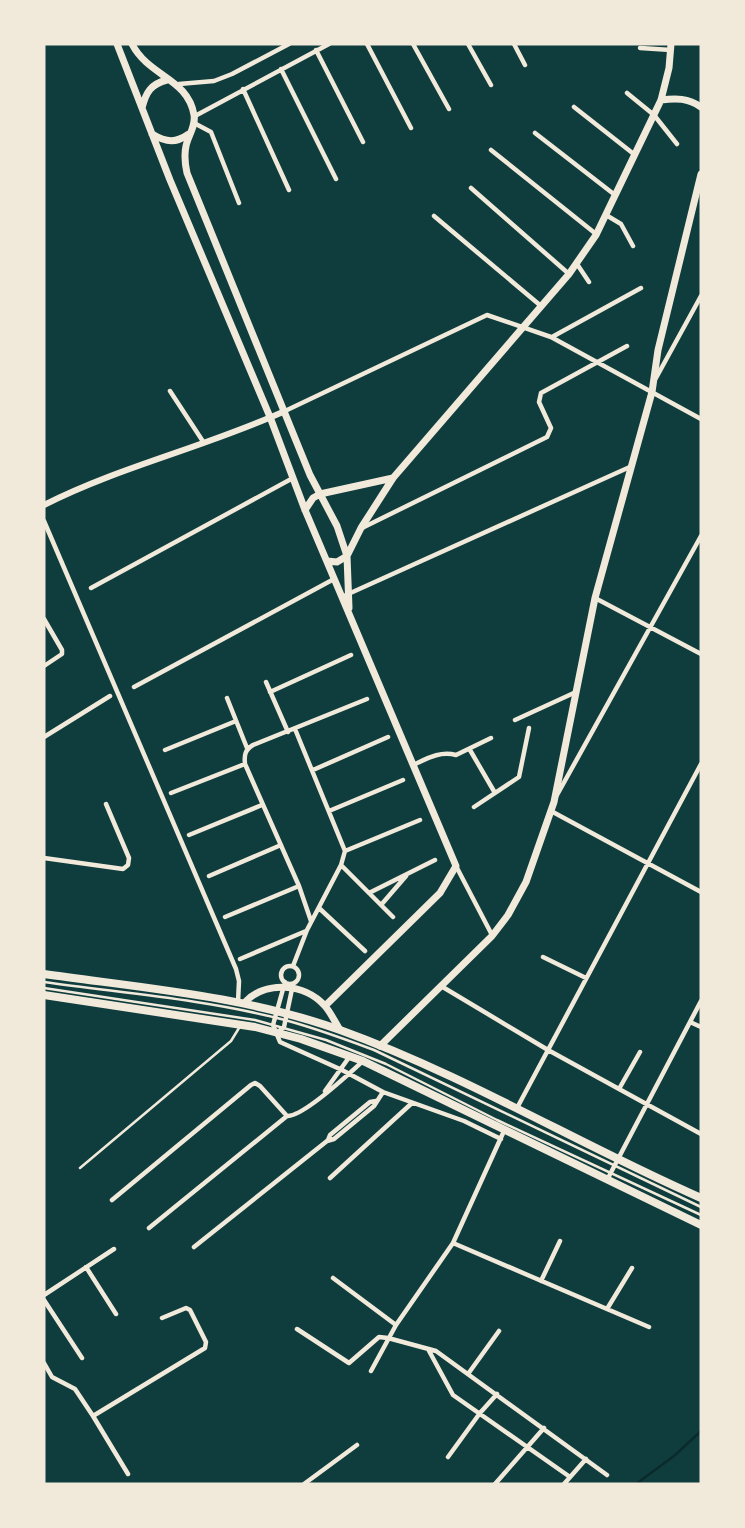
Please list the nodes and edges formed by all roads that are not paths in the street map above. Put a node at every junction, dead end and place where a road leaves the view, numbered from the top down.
1 (117, 44) edge
2 (132, 44) edge
3 (289, 44) edge
4 (329, 44) edge
5 (367, 44) edge
6 (413, 44) edge
7 (468, 44) edge
8 (514, 44) edge
9 (671, 47) edge
10 (640, 48) dead end
11 (316, 50) junction
12 (525, 65) dead end
13 (281, 69) junction
14 (167, 80) junction
15 (179, 84) junction
16 (491, 85) dead end
17 (243, 89) junction
18 (627, 93) dead end
19 (661, 100) junction
20 (574, 107) dead end
21 (701, 107) edge
22 (142, 109) junction
23 (449, 109) dead end
24 (654, 116) junction
25 (194, 120) junction
26 (411, 128) dead end
27 (535, 133) dead end
28 (151, 134) junction
29 (190, 134) junction
30 (363, 142) dead end
31 (677, 144) dead end
32 (491, 150) dead end
33 (636, 155) junction
34 (336, 179) dead end
35 (701, 179) edge
36 (471, 188) dead end
37 (289, 190) dead end
38 (615, 195) junction
39 (239, 204) dead end
40 (606, 215) junction
41 (434, 216) dead end
42 (596, 234) junction
43 (633, 246) dead end
44 (576, 264) junction
45 (569, 274) junction
46 (589, 282) dead end
47 (641, 288) dead end
48 (701, 296) edge
49 (541, 306) junction
50 (523, 326) junction
51 (551, 337) junction
52 (627, 346) dead end
53 (596, 362) junction
54 (653, 383) junction
55 (170, 391) dead end
56 (652, 392) junction
57 (285, 411) junction
58 (270, 417) junction
59 (701, 419) edge
60 (204, 443) junction
61 (633, 466) junction
62 (293, 478) junction
63 (393, 478) junction
64 (320, 494) junction
65 (44, 505) edge
66 (305, 510) junction
67 (44, 521) edge
68 (361, 528) junction
69 (701, 536) edge
70 (347, 556) junction
71 (327, 561) junction
72 (334, 579) junction
73 (91, 588) dead end
74 (346, 595) junction
75 (596, 598) junction
76 (44, 619) edge
77 (651, 627) junction
78 (701, 654) edge
79 (351, 655) dead end
80 (44, 666) edge
81 (265, 682) dead end
82 (134, 687) dead end
83 (270, 692) junction
84 (576, 692) junction
85 (110, 696) dead end
86 (227, 698) dead end
87 (367, 699) dead end
88 (515, 720) dead end
89 (236, 721) junction
90 (529, 728) dead end
91 (295, 729) junction
92 (288, 732) junction
93 (44, 737) edge
94 (388, 737) dead end
95 (491, 738) dead end
96 (247, 748) junction
97 (165, 750) dead end
98 (470, 750) junction
99 (245, 764) junction
100 (701, 764) edge
101 (413, 766) junction
102 (313, 770) junction
103 (403, 779) dead end
104 (172, 793) dead end
105 (495, 793) junction
106 (554, 803) junction
107 (106, 804) dead end
108 (262, 806) junction
109 (474, 807) dead end
110 (329, 811) junction
111 (551, 811) junction
112 (420, 820) dead end
113 (190, 835) dead end
114 (281, 845) junction
115 (345, 850) junction
116 (44, 858) edge
117 (435, 860) dead end
118 (648, 862) junction
119 (341, 865) junction
120 (456, 866) junction
121 (407, 875) junction
122 (209, 876) dead end
123 (299, 886) junction
124 (701, 892) edge
125 (369, 893) junction
126 (381, 905) junction
127 (319, 908) junction
128 (225, 917) dead end
129 (393, 917) dead end
130 (312, 921) junction
131 (307, 930) junction
132 (492, 936) junction
133 (365, 951) dead end
134 (543, 957) dead end
135 (240, 959) dead end
136 (293, 966) junction
137 (44, 974) edge
138 (586, 978) junction
139 (44, 982) edge
140 (284, 985) junction
141 (292, 986) junction
142 (441, 986) junction
143 (44, 988) edge
144 (44, 995) edge
145 (701, 1001) edge
146 (241, 1003) junction
147 (325, 1006) junction
148 (275, 1014) junction
149 (286, 1017) junction
150 (690, 1022) junction
151 (240, 1025) junction
152 (701, 1027) edge
153 (278, 1028) junction
154 (340, 1030) junction
155 (380, 1046) junction
156 (548, 1050) junction
157 (639, 1052) dead end
158 (350, 1056) junction
159 (363, 1061) junction
160 (342, 1070) junction
161 (349, 1074) junction
162 (620, 1089) junction
163 (325, 1092) junction
164 (383, 1092) junction
165 (413, 1103) junction
166 (647, 1104) junction
167 (516, 1109) junction
168 (287, 1116) junction
169 (490, 1124) junction
170 (482, 1130) junction
171 (701, 1133) edge
172 (502, 1135) junction
173 (616, 1162) junction
174 (80, 1168) dead end
175 (609, 1177) junction
176 (330, 1178) dead end
177 (701, 1198) edge
178 (112, 1199) dead end
179 (701, 1207) edge
180 (701, 1215) edge
181 (701, 1225) edge
182 (149, 1228) dead end
183 (560, 1241) dead end
184 (453, 1243) junction
185 (194, 1247) dead end
186 (114, 1249) dead end
187 (86, 1267) junction
188 (632, 1268) dead end
189 (333, 1278) dead end
190 (541, 1281) junction
191 (44, 1298) edge
192 (607, 1309) junction
193 (116, 1314) dead end
194 (162, 1318) dead end
195 (396, 1325) junction
196 (649, 1327) dead end
197 (298, 1329) dead end
198 (499, 1331) dead end
199 (388, 1338) junction
200 (428, 1348) junction
201 (82, 1358) dead end
202 (44, 1363) edge
203 (371, 1371) dead end
204 (468, 1374) junction
205 (497, 1394) junction
206 (480, 1413) junction
207 (93, 1416) junction
208 (544, 1429) junction
209 (357, 1445) dead end
210 (529, 1448) junction
211 (448, 1457) dead end
212 (586, 1459) junction
213 (128, 1474) dead end
214 (607, 1475) dead end
215 (570, 1477) junction
216 (304, 1484) edge
217 (495, 1484) edge
218 (564, 1484) edge

1 - 22 main road
2 - 14 main road
3 - 15 street
4 - 11 street
5 - 26 street
6 - 23 street
7 - 16 street
8 - 12 street
9 - 10 street
9 - 19 main road
11 - 13 street
11 - 30 street
13 - 17 street
13 - 34 street
14 - 15 main road
14 - 22 main road
15 - 25 main road
17 - 25 street
17 - 37 street
18 - 24 street
19 - 21 main road
19 - 24 main road
20 - 33 street
22 - 28 main road
24 - 31 street
24 - 33 main road
25 - 29 main road
25 - 39 street
27 - 38 street
28 - 29 main road
28 - 58 main road
29 - 57 main road
32 - 42 street
33 - 38 main road
35 - 54 main road
36 - 45 street
38 - 40 main road
40 - 42 main road
40 - 43 street
41 - 49 street
42 - 44 main road
44 - 45 main road
44 - 46 street
45 - 49 main road
47 - 51 street
48 - 54 street
49 - 50 main road
50 - 51 street
50 - 57 street
50 - 63 main road
51 - 53 street
52 - 53 street
53 - 56 street
53 - 68 street
54 - 56 main road
55 - 60 street
56 - 59 street
56 - 61 main road
57 - 58 street
57 - 64 main road
58 - 60 street
58 - 62 main road
60 - 65 street
61 - 74 street
61 - 75 main road
62 - 66 main road
62 - 73 street
63 - 64 main road
63 - 68 main road
64 - 66 main road
64 - 70 main road
66 - 71 main road
67 - 146 street
68 - 70 main road
69 - 77 street
70 - 71 main road
70 - 74 main road
71 - 72 main road
72 - 74 main road
72 - 82 street
74 - 101 main road
75 - 77 street
75 - 84 main road
76 - 80 street
77 - 78 street
77 - 106 street
79 - 83 street
81 - 83 street
83 - 92 street
84 - 88 street
84 - 106 main road
85 - 93 street
86 - 89 street
87 - 91 street
89 - 96 street
89 - 97 street
90 - 105 street
91 - 92 street
91 - 102 street
92 - 96 street
94 - 102 street
95 - 98 street
96 - 99 street
98 - 101 street
98 - 105 street
99 - 104 street
99 - 108 street
100 - 118 street
101 - 120 main road
102 - 110 street
103 - 110 street
105 - 109 street
106 - 111 main road
107 - 116 street
108 - 113 street
108 - 114 street
110 - 115 street
111 - 118 street
111 - 132 main road
112 - 115 street
114 - 122 street
114 - 123 street
115 - 119 street
117 - 121 street
118 - 124 street
118 - 138 street
119 - 125 street
119 - 127 street
120 - 132 street
120 - 147 main road
121 - 125 street
121 - 126 street
123 - 128 street
123 - 130 street
125 - 126 street
126 - 129 street
127 - 130 street
127 - 133 street
130 - 131 street
131 - 135 street
131 - 136 street
132 - 142 main road
134 - 138 street
136 - 140 street
136 - 141 street
137 - 146 main road
138 - 156 street
139 - 148 lane
140 - 141 main road
140 - 146 main road
140 - 148 street
141 - 147 main road
141 - 149 street
142 - 155 main road
142 - 156 street
143 - 153 lane
144 - 151 main road
145 - 150 street
146 - 148 main road
147 - 154 main road
148 - 149 main road
148 - 153 street
149 - 153 street
149 - 154 main road
149 - 173 lane
150 - 152 street
150 - 166 street
151 - 153 main road
151 - 174 lane
153 - 158 main road
153 - 160 street
153 - 175 lane
154 - 155 main road
155 - 167 main road
156 - 162 street
156 - 167 street
157 - 162 street
158 - 159 main road
158 - 160 street
159 - 161 street
159 - 169 main road
160 - 161 street
160 - 163 street
161 - 163 street
161 - 164 street
162 - 166 street
163 - 168 street
164 - 165 street
164 - 185 street
165 - 170 street
165 - 176 street
166 - 171 street
166 - 173 street
167 - 173 main road
168 - 178 street
168 - 182 street
169 - 170 street
169 - 172 main road
170 - 172 street
172 - 175 main road
172 - 184 street
173 - 175 street
173 - 177 main road
173 - 179 lane
175 - 180 lane
175 - 181 main road
183 - 190 street
184 - 190 street
184 - 195 street
186 - 187 street
187 - 191 street
187 - 193 street
188 - 192 street
189 - 195 street
190 - 192 street
191 - 201 street
192 - 196 street
194 - 207 street
195 - 199 street
197 - 199 street
198 - 204 street
199 - 200 street
199 - 203 street
200 - 204 street
200 - 206 street
202 - 207 street
204 - 205 street
205 - 206 street
205 - 208 street
206 - 210 street
206 - 211 street
207 - 213 street
208 - 210 street
208 - 212 street
209 - 216 street
210 - 215 street
210 - 217 street
212 - 214 street
212 - 215 street
215 - 218 street

